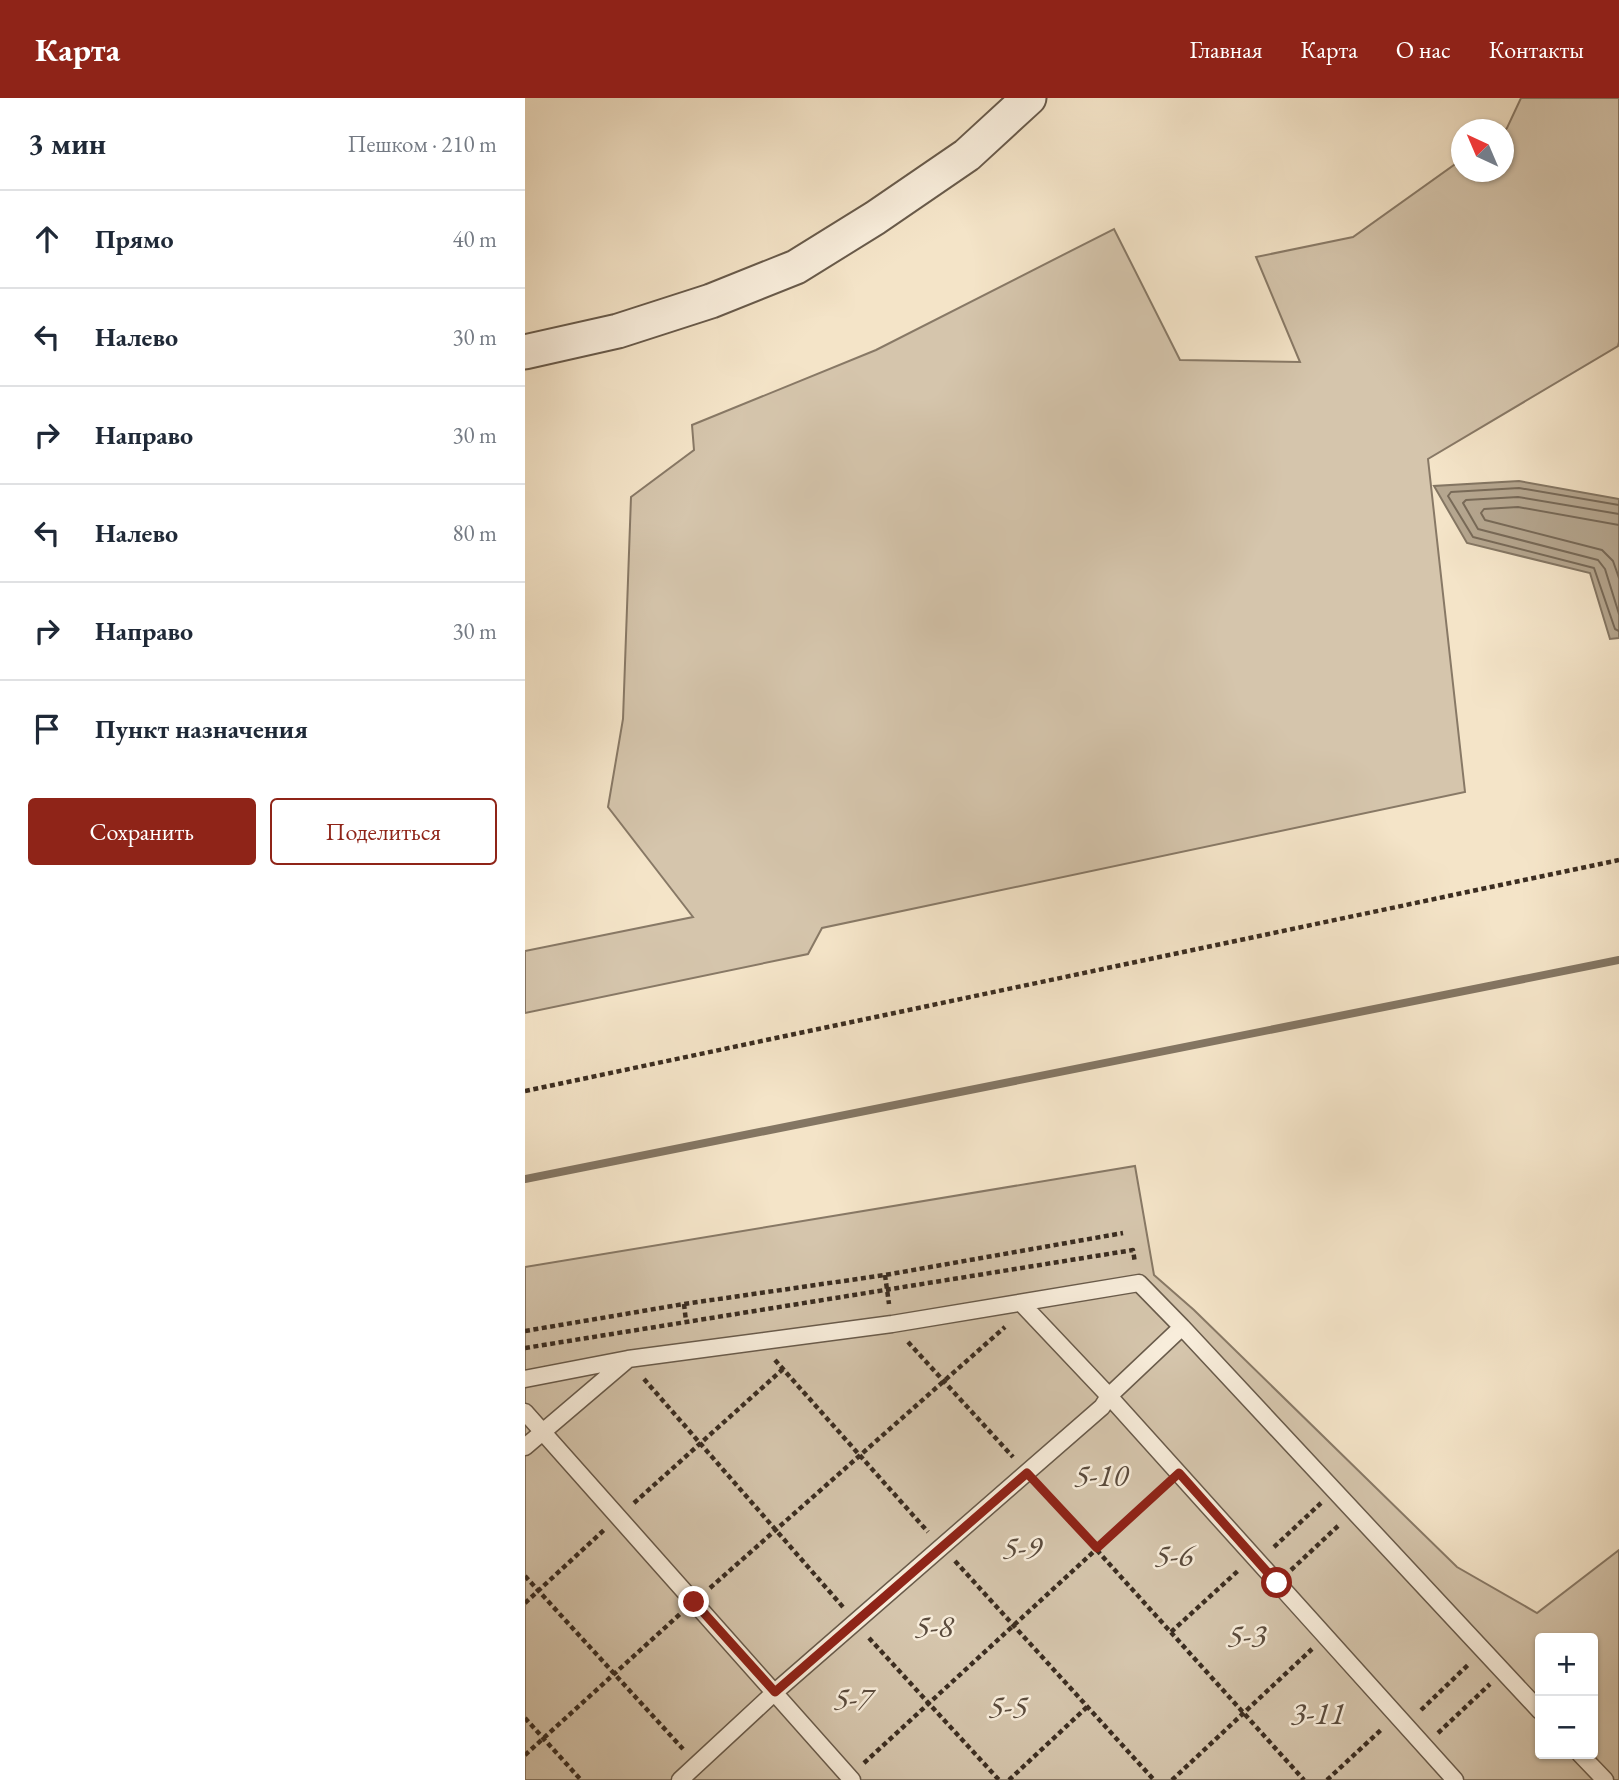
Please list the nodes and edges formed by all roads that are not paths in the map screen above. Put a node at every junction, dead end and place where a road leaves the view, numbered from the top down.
1 (1029, 98) edge
2 (525, 352) edge
3 (1023, 1304) junction
4 (1182, 1327) junction
5 (628, 1359) junction
6 (525, 1379) edge
7 (1109, 1396) junction
8 (525, 1412) edge
9 (542, 1432) junction
10 (525, 1447) edge
11 (775, 1692) junction
12 (1535, 1706) edge
13 (1585, 1759) edge
14 (850, 1778) edge
15 (680, 1780) edge
16 (1455, 1780) edge
17 (1605, 1780) edge

1 - 2 street
3 - 4 lane
3 - 5 lane
3 - 7 lane
4 - 7 lane
4 - 12 lane
5 - 6 lane
5 - 9 lane
7 - 11 lane
7 - 16 lane
8 - 9 lane
9 - 10 lane
9 - 11 lane
11 - 14 lane
11 - 15 lane
13 - 17 lane

